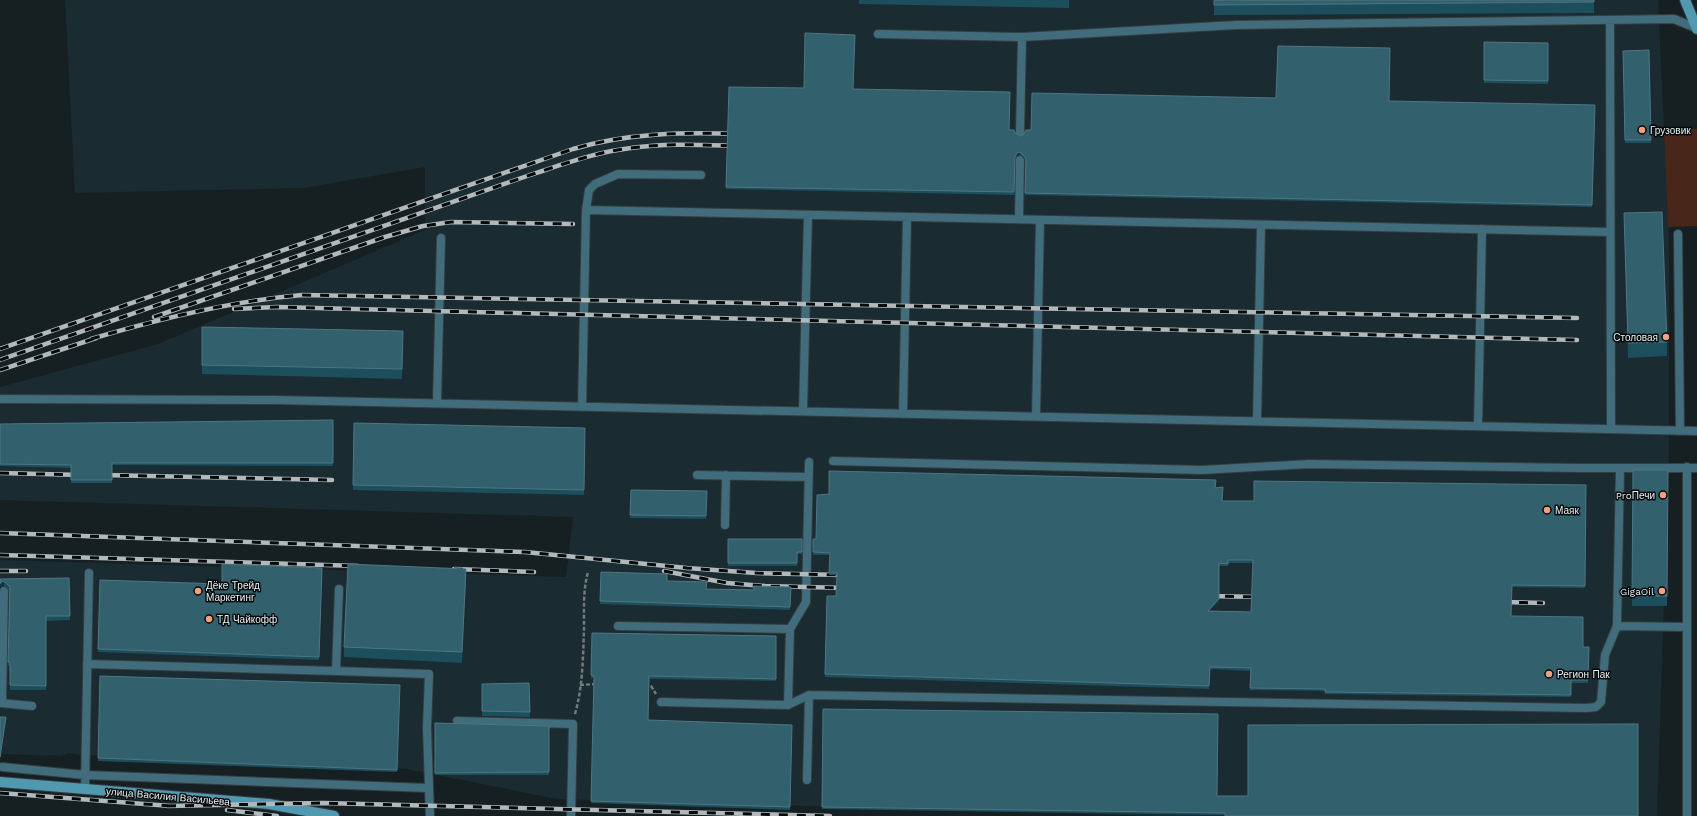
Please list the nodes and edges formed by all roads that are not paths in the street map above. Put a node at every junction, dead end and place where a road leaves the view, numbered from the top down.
1 (1685, 0) edge
2 (1610, 20) junction
3 (1696, 28) edge
4 (878, 34) dead end
5 (1022, 37) junction
6 (1020, 133) dead end
7 (1020, 160) dead end
8 (701, 175) dead end
9 (586, 210) junction
10 (808, 215) junction
11 (907, 217) junction
12 (1018, 220) junction
13 (1040, 220) junction
14 (1261, 225) junction
15 (1482, 229) junction
16 (1610, 232) junction
17 (1678, 234) dead end
18 (441, 238) dead end
19 (0, 399) edge
20 (437, 403) junction
21 (582, 407) junction
22 (803, 411) junction
23 (903, 414) junction
24 (1036, 416) junction
25 (1257, 421) junction
26 (1478, 426) junction
27 (1611, 429) junction
28 (1680, 431) junction
29 (1697, 431) edge
30 (833, 461) dead end
31 (809, 462) dead end
32 (1687, 467) junction
33 (1620, 468) junction
34 (1697, 468) edge
35 (697, 475) dead end
36 (726, 475) junction
37 (808, 477) junction
38 (725, 525) dead end
39 (89, 573) dead end
40 (339, 589) dead end
41 (4, 591) dead end
42 (618, 626) dead end
43 (1617, 626) junction
44 (1686, 627) junction
45 (790, 630) junction
46 (87, 664) junction
47 (336, 671) junction
48 (809, 695) junction
49 (662, 702) road end
50 (1, 703) edge
51 (788, 705) junction
52 (32, 706) dead end
53 (457, 721) dead end
54 (2, 767) dead end
55 (85, 775) junction
56 (807, 780) dead end
57 (0, 782) edge
58 (428, 788) junction
59 (85, 789) junction
60 (334, 816) edge
61 (430, 816) edge
62 (572, 816) edge
63 (1687, 816) edge

1 - 3 main road
2 - 3 lane
2 - 5 lane
2 - 16 lane
4 - 5 lane
5 - 6 lane
7 - 12 lane
8 - 9 lane
9 - 10 lane
9 - 21 lane
10 - 11 lane
10 - 22 lane
11 - 12 lane
11 - 23 lane
12 - 13 lane
13 - 14 lane
13 - 24 lane
14 - 15 lane
14 - 25 lane
15 - 16 lane
15 - 26 lane
16 - 27 lane
17 - 28 lane
18 - 20 lane
19 - 20 lane
20 - 21 lane
21 - 22 lane
22 - 23 lane
23 - 24 lane
24 - 25 lane
25 - 26 lane
26 - 27 lane
27 - 28 lane
28 - 29 lane
30 - 33 lane
31 - 37 lane
32 - 33 lane
32 - 34 lane
32 - 44 lane
33 - 43 lane
35 - 36 lane
36 - 37 lane
36 - 38 lane
37 - 45 lane
39 - 46 lane
40 - 47 lane
41 - 50 lane
42 - 45 lane
43 - 44 lane
43 - 48 lane
44 - 63 lane
45 - 51 lane
46 - 47 lane
46 - 55 lane
47 - 58 lane
48 - 51 lane
48 - 56 lane
49 - 51 lane
50 - 52 lane
53 - 62 lane
54 - 55 lane
55 - 58 lane
55 - 59 lane
57 - 59 main road, улица Василия Васильева
58 - 61 lane
59 - 60 main road, улица Василия Васильева

